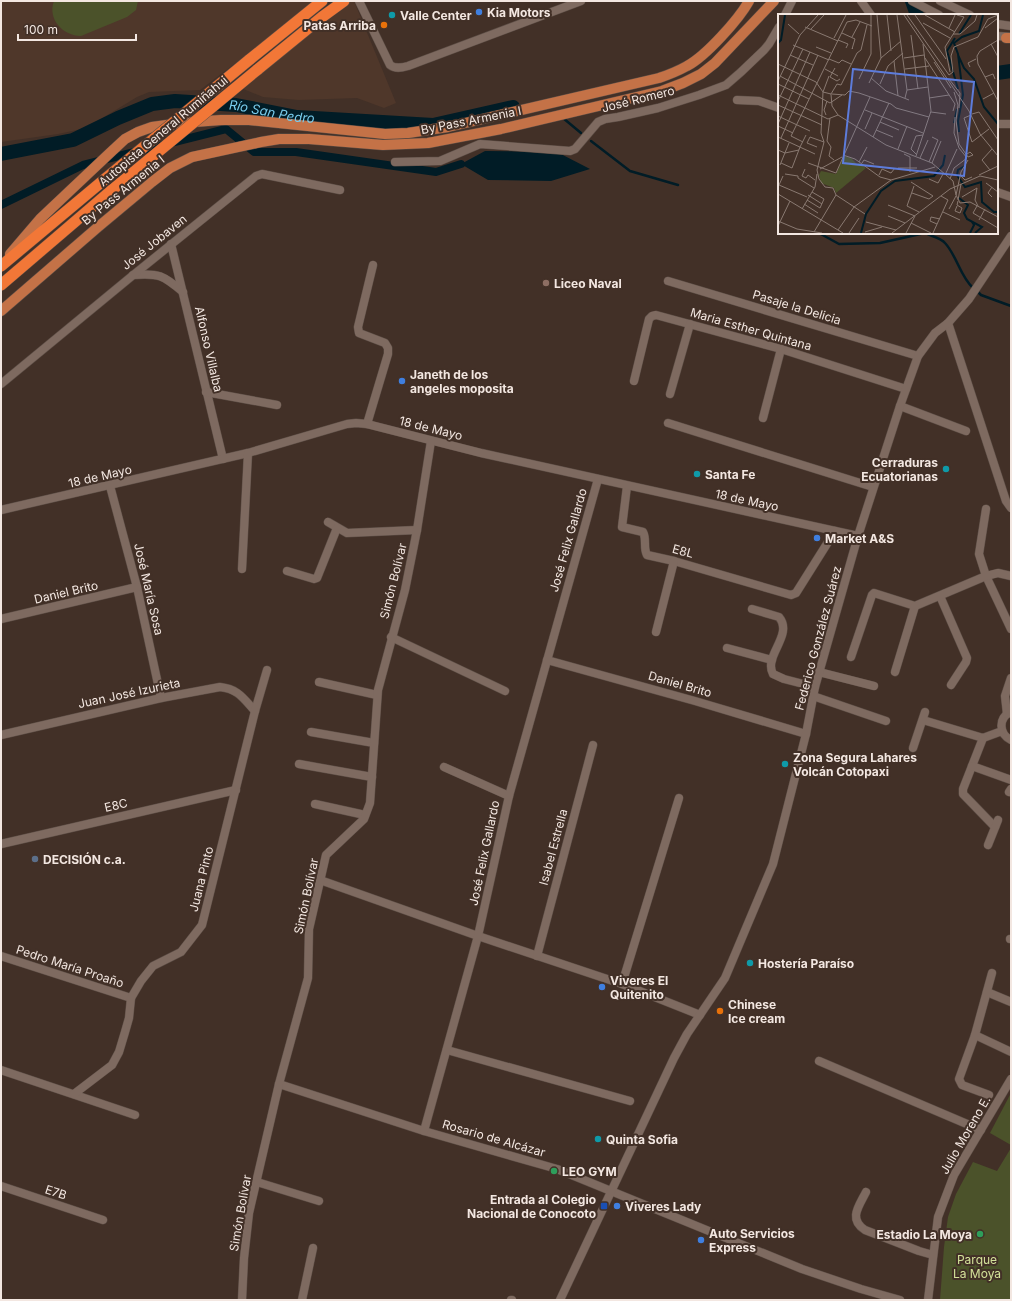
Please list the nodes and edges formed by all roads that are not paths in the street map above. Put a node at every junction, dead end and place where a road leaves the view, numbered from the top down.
1 (322, 1) edge
2 (344, 1) edge
3 (359, 1) edge
4 (581, 1) edge
5 (749, 1) edge
6 (774, 1) edge
7 (792, 1) edge
8 (861, 1) edge
9 (912, 1) edge
10 (940, 1) edge
11 (786, 14) edge
12 (871, 14) edge
13 (937, 14) edge
14 (968, 14) edge
15 (998, 24) edge
16 (1011, 26) edge
17 (778, 29) edge
18 (737, 100) dead end
19 (778, 108) edge
20 (998, 124) edge
21 (1011, 124) edge
22 (395, 162) dead end
23 (340, 190) dead end
24 (998, 192) edge
25 (1011, 197) edge
26 (1011, 236) edge
27 (171, 244) junction
28 (2, 265) edge
29 (373, 265) dead end
30 (132, 276) junction
31 (668, 281) dead end
32 (1, 285) edge
33 (183, 292) junction
34 (1, 311) edge
35 (948, 323) junction
36 (690, 324) junction
37 (781, 349) junction
38 (918, 356) junction
39 (634, 381) dead end
40 (1, 384) edge
41 (906, 389) junction
42 (206, 392) junction
43 (670, 394) dead end
44 (277, 405) dead end
45 (900, 406) junction
46 (763, 418) dead end
47 (668, 423) dead end
48 (367, 424) junction
49 (966, 431) dead end
50 (431, 441) junction
51 (248, 453) junction
52 (223, 459) junction
53 (598, 479) junction
54 (110, 486) junction
55 (627, 486) junction
56 (873, 487) junction
57 (1011, 508) edge
58 (986, 509) dead end
59 (1, 510) edge
60 (328, 522) dead end
61 (337, 528) junction
62 (417, 530) junction
63 (836, 531) junction
64 (858, 536) junction
65 (674, 561) junction
66 (242, 569) dead end
67 (287, 571) dead end
68 (986, 576) junction
69 (1011, 576) edge
70 (137, 588) junction
71 (940, 596) junction
72 (915, 606) junction
73 (752, 609) dead end
74 (1, 619) edge
75 (1011, 629) edge
76 (656, 632) dead end
77 (392, 637) junction
78 (727, 648) dead end
79 (851, 657) dead end
80 (547, 660) junction
81 (772, 660) junction
82 (267, 670) dead end
83 (819, 672) junction
84 (895, 672) dead end
85 (1011, 678) edge
86 (319, 682) dead end
87 (951, 685) dead end
88 (874, 686) dead end
89 (815, 687) junction
90 (505, 691) dead end
91 (377, 695) junction
92 (813, 696) junction
93 (161, 698) junction
94 (255, 711) junction
95 (1009, 713) edge
96 (886, 721) dead end
97 (312, 732) dead end
98 (1002, 732) junction
99 (806, 734) junction
100 (1, 735) edge
101 (983, 738) junction
102 (1010, 740) edge
103 (374, 743) junction
104 (594, 745) dead end
105 (913, 748) dead end
106 (300, 764) dead end
107 (972, 766) junction
108 (444, 767) dead end
109 (372, 777) junction
110 (1011, 780) edge
111 (236, 790) junction
112 (509, 796) junction
113 (679, 798) dead end
114 (315, 804) dead end
115 (365, 815) junction
116 (1, 844) edge
117 (988, 845) dead end
118 (320, 880) junction
119 (478, 936) junction
120 (1, 956) edge
121 (536, 956) junction
122 (992, 973) dead end
123 (622, 984) junction
124 (987, 992) junction
125 (131, 998) junction
126 (1011, 1002) edge
127 (700, 1015) junction
128 (975, 1034) junction
129 (447, 1050) junction
130 (1011, 1052) edge
131 (819, 1061) dead end
132 (1, 1070) edge
133 (1011, 1079) edge
134 (279, 1084) junction
135 (74, 1094) junction
136 (989, 1095) dead end
137 (630, 1101) dead end
138 (135, 1115) dead end
139 (981, 1130) junction
140 (424, 1131) junction
141 (257, 1182) junction
142 (1, 1186) edge
143 (612, 1192) junction
144 (866, 1192) dead end
145 (319, 1201) dead end
146 (103, 1220) dead end
147 (313, 1248) dead end
148 (933, 1255) junction
149 (242, 1300) edge
150 (302, 1300) edge
151 (560, 1300) edge
152 (900, 1300) edge
153 (928, 1300) edge

1 - 28 highway, Autopista General Rumiñahui, bridge
2 - 32 highway, Autopista General Rumiñahui, bridge
3 - 4 street
5 - 28 main road, By Pass Armenia I
6 - 34 main road, By Pass Armenia I
7 - 11 street
8 - 12 street
9 - 13 street
10 - 14 street
15 - 16 street
17 - 22 street, José Romero
18 - 19 street
20 - 21 street
23 - 27 street, José Jobaven
24 - 25 street
26 - 35 street, Federico González Suárez
27 - 30 street, José Jobaven
27 - 33 street, Alfonso Villalba
29 - 48 street
30 - 33 street
30 - 40 street, José Jobaven
31 - 38 street, Pasaje la Delicia
33 - 42 street, Alfonso Villalba
35 - 38 street, Federico González Suárez
35 - 57 street
36 - 37 street, Maria Esther Quintana
36 - 39 street, Maria Esther Quintana
36 - 43 street
37 - 41 street, Maria Esther Quintana
37 - 46 street
38 - 41 street, Federico González Suárez
41 - 45 street, Federico González Suárez
42 - 44 street
42 - 52 street, Alfonso Villalba
45 - 49 street
45 - 56 street, Federico González Suárez
47 - 56 street
48 - 50 street, 18 de Mayo
48 - 51 street, 18 de Mayo
50 - 53 street, 18 de Mayo
50 - 62 street, Simón Bolívar
51 - 52 street, 18 de Mayo
51 - 66 street
52 - 54 street, 18 de Mayo
53 - 55 street, 18 de Mayo
53 - 80 street, José Felix Gallardo
54 - 59 street, 18 de Mayo
54 - 70 street, José María Sosa
55 - 63 street, 18 de Mayo
55 - 65 street, E8L
56 - 64 street, Federico González Suárez
58 - 68 street
60 - 61 street
61 - 62 street
61 - 67 street
62 - 77 street, Simón Bolívar
63 - 64 street, 18 de Mayo
63 - 65 street, E8L
64 - 83 street, Federico González Suárez
65 - 76 street
68 - 69 street
68 - 71 street
68 - 75 street
70 - 74 street, Daniel Brito
70 - 93 street, José María Sosa
71 - 72 street
71 - 87 street
72 - 79 street
72 - 84 street
73 - 81 street
77 - 90 street
77 - 91 street, Simón Bolívar
78 - 81 street
80 - 99 street, Daniel Brito
80 - 112 street, José Felix Gallardo
81 - 89 street
82 - 94 street, Juana Pinto
83 - 88 street
83 - 89 street, Federico González Suárez
85 - 95 street
86 - 91 street
89 - 92 street, Federico González Suárez
91 - 103 street, Simón Bolívar
92 - 96 street
92 - 99 street, Federico González Suárez
93 - 94 street, Juan José Izurieta
93 - 100 street, Juan José Izurieta
94 - 111 street, Juana Pinto
95 - 98 street
97 - 103 street
98 - 101 street
98 - 102 street
99 - 127 street, Federico González Suárez
101 - 105 street
101 - 107 street
103 - 109 street, Simón Bolívar
104 - 121 street, Isabel Estrella
106 - 109 street
107 - 110 street
107 - 117 street
108 - 112 street
109 - 115 street, Simón Bolívar
111 - 116 street, E8C
111 - 125 street, Juana Pinto
112 - 119 street, José Felix Gallardo
113 - 123 street
114 - 115 street
115 - 118 street, Simón Bolívar
118 - 119 street
118 - 134 street, Simón Bolívar
119 - 121 street
119 - 129 street, José Felix Gallardo
120 - 125 street, Pedro María Proaño
121 - 123 street
122 - 124 street
123 - 127 street
124 - 126 street
124 - 128 street
125 - 135 street, Juana Pinto
127 - 143 street, Federico González Suárez
128 - 130 street
128 - 136 street
129 - 137 street
129 - 140 street, José Felix Gallardo
131 - 139 street
132 - 135 street
133 - 139 street, Julio Moreno E.
134 - 140 street, Rosario de Alcázar
134 - 141 street, Simón Bolívar
135 - 138 street
139 - 148 street, Julio Moreno E.
140 - 143 street, Rosario de Alcázar
141 - 145 street
141 - 149 street, Simón Bolívar
142 - 146 street, E7B
143 - 151 street, Federico González Suárez
143 - 152 street, Rosario de Alcázar
144 - 148 street
147 - 150 street
148 - 153 street, Julio Moreno E.

